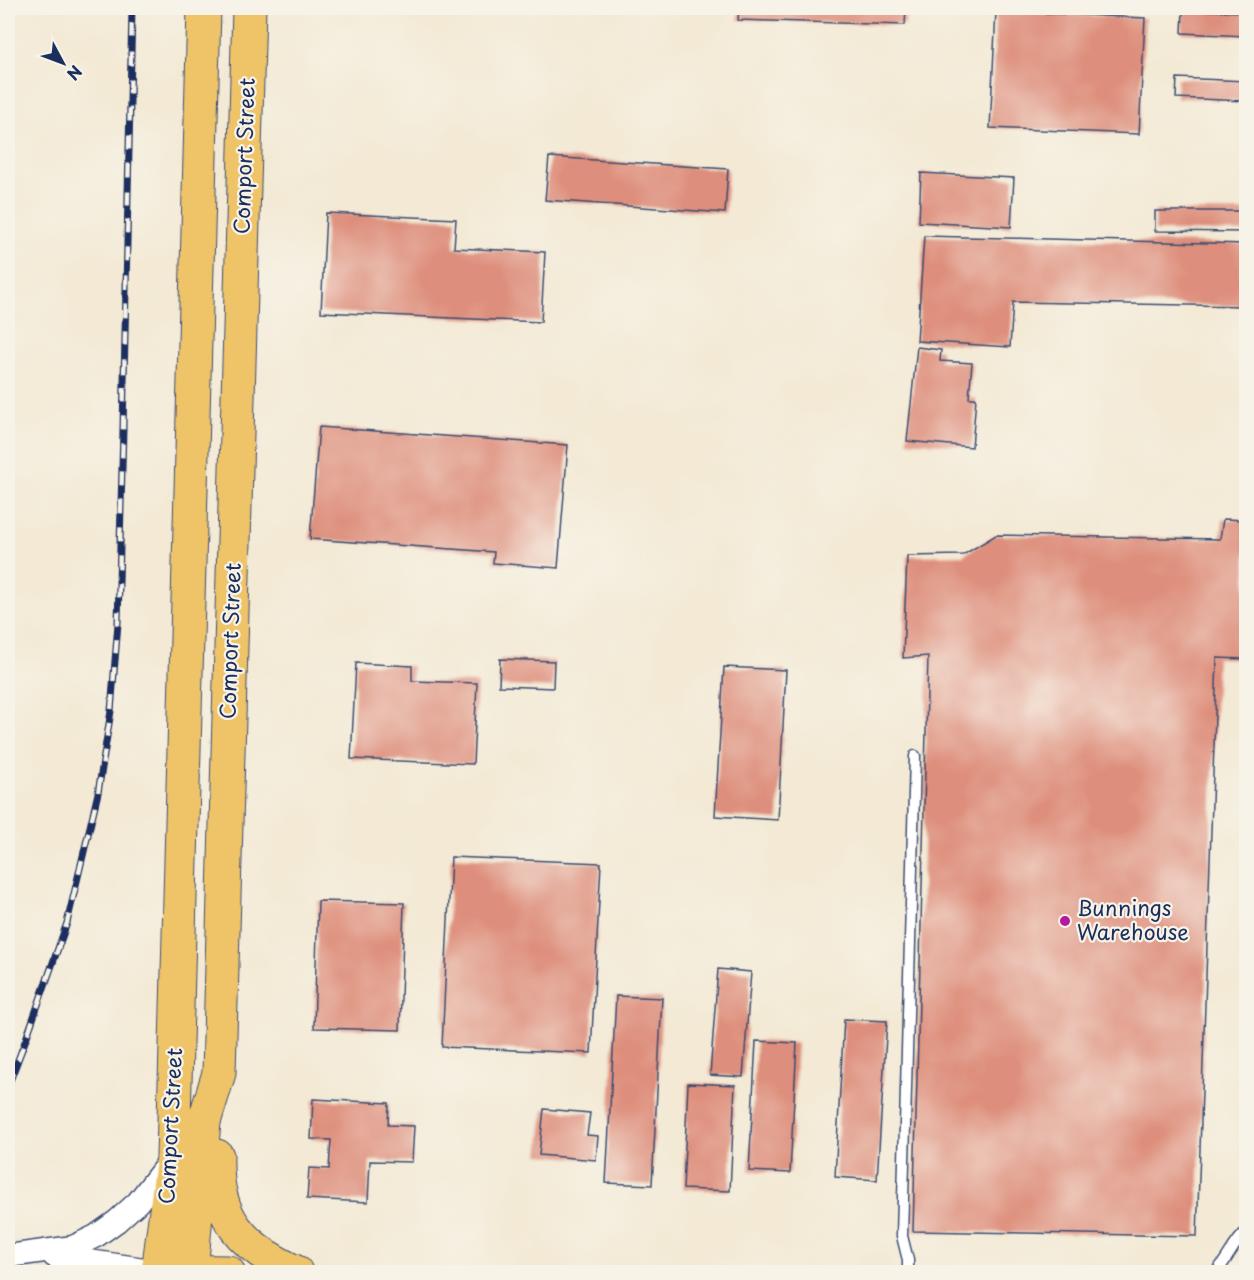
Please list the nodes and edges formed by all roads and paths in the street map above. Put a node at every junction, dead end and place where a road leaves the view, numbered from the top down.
1 (204, 8) edge
2 (249, 8) edge
3 (915, 756) dead end
4 (219, 1073) junction
5 (173, 1157) junction
6 (1246, 1232) edge
7 (18, 1254) edge
8 (158, 1271) edge
9 (191, 1272) edge
10 (228, 1272) edge
11 (296, 1272) edge
12 (908, 1272) edge
13 (1216, 1272) edge

1 - 5 highway, Comport Street
2 - 4 highway, Comport Street
3 - 12 lane
4 - 9 highway, Comport Street
4 - 11 highway
5 - 7 street
5 - 8 highway, Comport Street
6 - 13 lane
7 - 8 street
8 - 9 highway
9 - 10 highway

